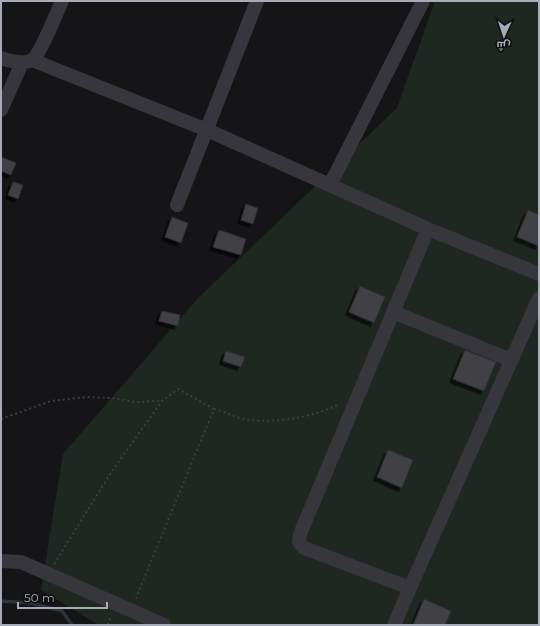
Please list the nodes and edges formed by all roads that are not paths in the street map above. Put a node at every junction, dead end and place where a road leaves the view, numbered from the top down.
1 (62, 1) edge
2 (257, 1) edge
3 (423, 1) edge
4 (1, 58) edge
5 (27, 61) junction
6 (1, 110) edge
7 (206, 130) junction
8 (330, 185) junction
9 (177, 205) dead end
10 (428, 228) junction
11 (539, 274) edge
12 (539, 298) edge
13 (393, 312) junction
14 (511, 360) junction
15 (1, 560) edge
16 (410, 588) junction
17 (164, 625) edge
18 (394, 625) edge

1 - 5 street
2 - 7 street
3 - 8 street
4 - 5 street
5 - 6 street
5 - 7 street
7 - 8 street
7 - 9 street
8 - 10 street
10 - 11 street
10 - 13 street
12 - 14 street
13 - 14 street
13 - 16 street
14 - 16 street
15 - 17 street
16 - 18 street

